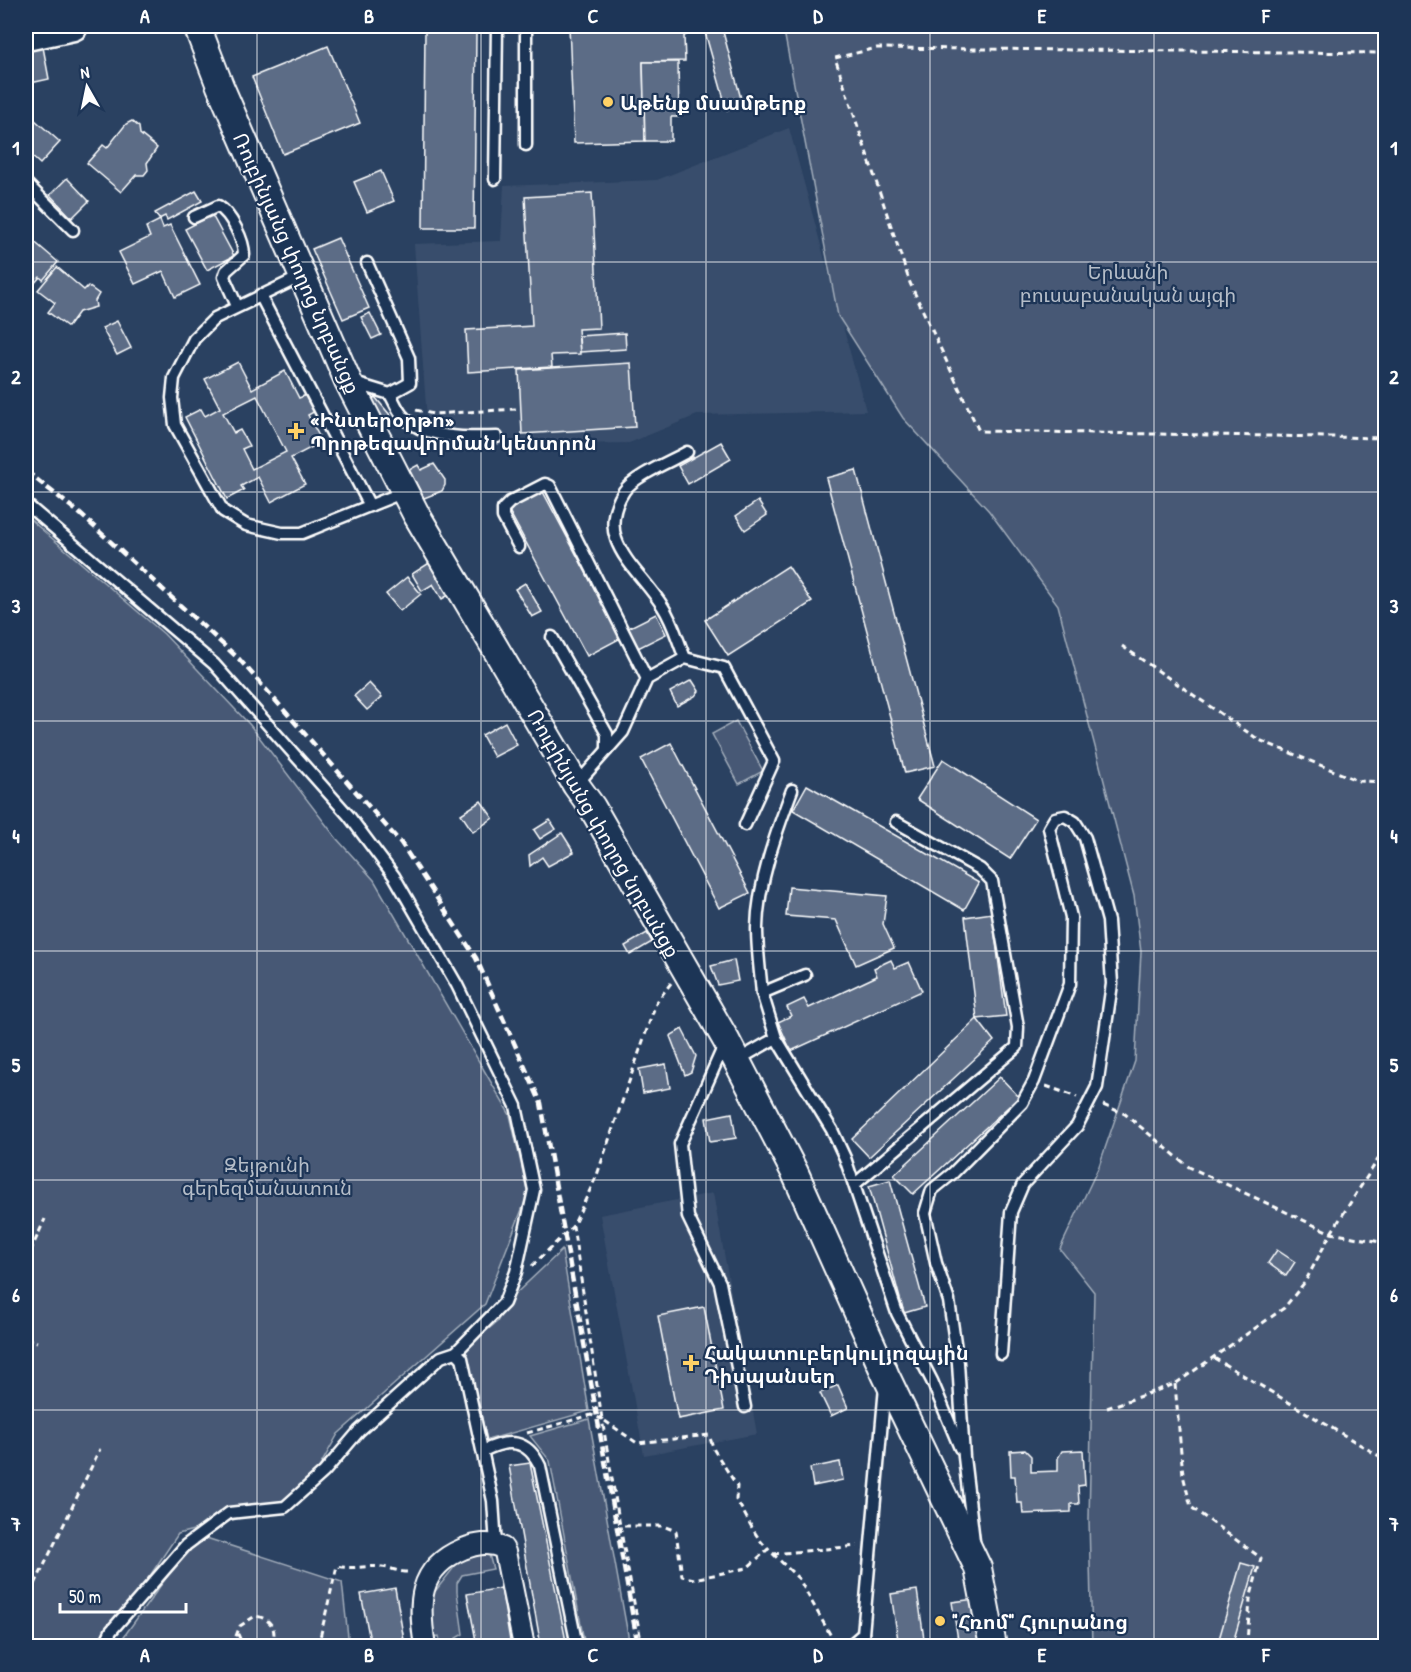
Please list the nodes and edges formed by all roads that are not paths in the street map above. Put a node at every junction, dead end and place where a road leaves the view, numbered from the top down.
1 (197, 26) edge
2 (497, 26) edge
3 (526, 26) edge
4 (526, 145) dead end
5 (495, 179) dead end
6 (26, 183) edge
7 (194, 217) dead end
8 (73, 230) dead end
9 (367, 263) dead end
10 (302, 276) junction
11 (260, 295) junction
12 (237, 306) junction
13 (348, 381) junction
14 (390, 394) junction
15 (497, 437) dead end
16 (687, 452) dead end
17 (404, 492) junction
18 (26, 504) edge
19 (370, 506) junction
20 (519, 548) dead end
21 (552, 637) dead end
22 (685, 658) junction
23 (646, 679) junction
24 (607, 750) junction
25 (576, 785) junction
26 (792, 790) dead end
27 (896, 822) dead end
28 (745, 825) dead end
29 (805, 975) dead end
30 (762, 993) junction
31 (776, 1038) junction
32 (731, 1051) junction
33 (855, 1184) junction
34 (456, 1352) junction
35 (1001, 1354) dead end
36 (886, 1376) junction
37 (745, 1407) dead end
38 (483, 1451) junction
39 (964, 1457) junction
40 (496, 1545) junction
41 (978, 1568) junction
42 (864, 1634) junction
43 (104, 1647) edge
44 (425, 1647) edge
45 (524, 1647) edge
46 (577, 1647) edge
47 (849, 1647) edge
48 (866, 1647) edge
49 (993, 1647) edge

1 - 10 street, Ռուբինյանց փողոց նրբանցք
2 - 5 lane
3 - 4 lane
6 - 8 lane
7 - 12 lane
9 - 14 lane
10 - 11 lane
10 - 13 street, Ռուբինյանց փողոց նրբանցք
11 - 12 lane
11 - 19 lane
12 - 19 lane
13 - 14 lane
13 - 17 street, Ռուբինյանց փողոց նրբանցք
14 - 15 lane
16 - 22 lane
17 - 19 lane
17 - 25 street, Ռուբինյանց փողոց նրբանցք
18 - 34 lane
20 - 23 lane
21 - 24 lane
22 - 23 lane
22 - 28 lane
23 - 24 lane
24 - 25 lane
25 - 32 street, Ռուբինյանց փողոց նրբանցք
26 - 30 lane
27 - 33 lane
29 - 30 lane
30 - 31 lane
31 - 32 lane
31 - 33 lane
32 - 36 street, Ռուբինյանց փողոց նրբանցք
32 - 37 lane
33 - 39 lane
34 - 38 lane
34 - 43 lane
35 - 39 lane
36 - 41 street, Ռուբինյանց փողոց նրբանցք
36 - 42 lane
38 - 40 lane
38 - 46 lane
39 - 41 lane
40 - 44 street
40 - 45 street
41 - 49 street, Ռուբինյանց փողոց նրբանցք
42 - 47 lane
42 - 48 lane

